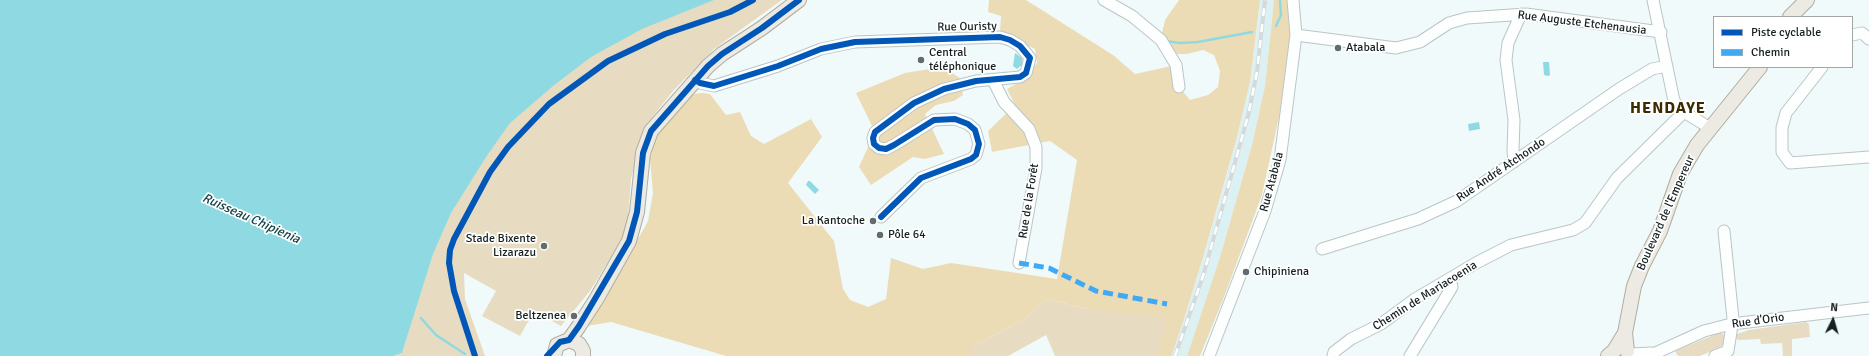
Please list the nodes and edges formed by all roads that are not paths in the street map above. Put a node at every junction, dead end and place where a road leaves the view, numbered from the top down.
1 (799, 0) edge
2 (1104, 0) edge
3 (1293, 0) edge
4 (1654, 0) edge
5 (1806, 0) edge
6 (1521, 14) junction
7 (1791, 16) edge
8 (1661, 32) junction
9 (1296, 35) junction
10 (1853, 35) edge
11 (1869, 39) edge
12 (1667, 66) junction
13 (1759, 68) edge
14 (1821, 68) edge
15 (694, 80) junction
16 (993, 80) junction
17 (1179, 87) dead end
18 (1684, 112) junction
19 (1710, 128) junction
20 (1869, 157) edge
21 (1514, 162) junction
22 (881, 217) dead end
23 (1724, 231) dead end
24 (1322, 249) dead end
25 (1019, 263) dead end
26 (1450, 279) junction
27 (1869, 308) edge
28 (1731, 324) junction
29 (579, 350) edge
30 (552, 354) edge
31 (1622, 354) edge
32 (1650, 355) edge
33 (1209, 356) edge
34 (1333, 356) edge
35 (1410, 356) edge
36 (1715, 356) edge

1 - 15 main road
2 - 17 street
3 - 9 street, Rue Atabala
4 - 8 street
5 - 7 main road
6 - 8 street, Rue Auguste Etchenausia
6 - 9 street, Rue Auguste Etchenausia
6 - 21 street
8 - 12 street
9 - 33 street, Rue Atabala
10 - 11 street
12 - 18 street
12 - 21 street, Rue André Atchondo
13 - 19 main road, Boulevard de l'Empereur
14 - 20 street
15 - 16 street, Rue Ouristy
15 - 29 main road
16 - 22 street, Rue Ouristy
16 - 25 street, Rue de la Forêt
18 - 19 street
18 - 26 street, Chemin de Mariacoenia
19 - 31 main road, Boulevard de l'Empereur
21 - 24 street, Rue André Atchondo
23 - 28 street
26 - 34 street, Chemin de Mariacoenia
26 - 35 street
27 - 28 street, Rue d'Orio
28 - 32 street, Rue d'Orio
28 - 36 street
29 - 30 main road
31 - 32 street, Rue d'Orio

